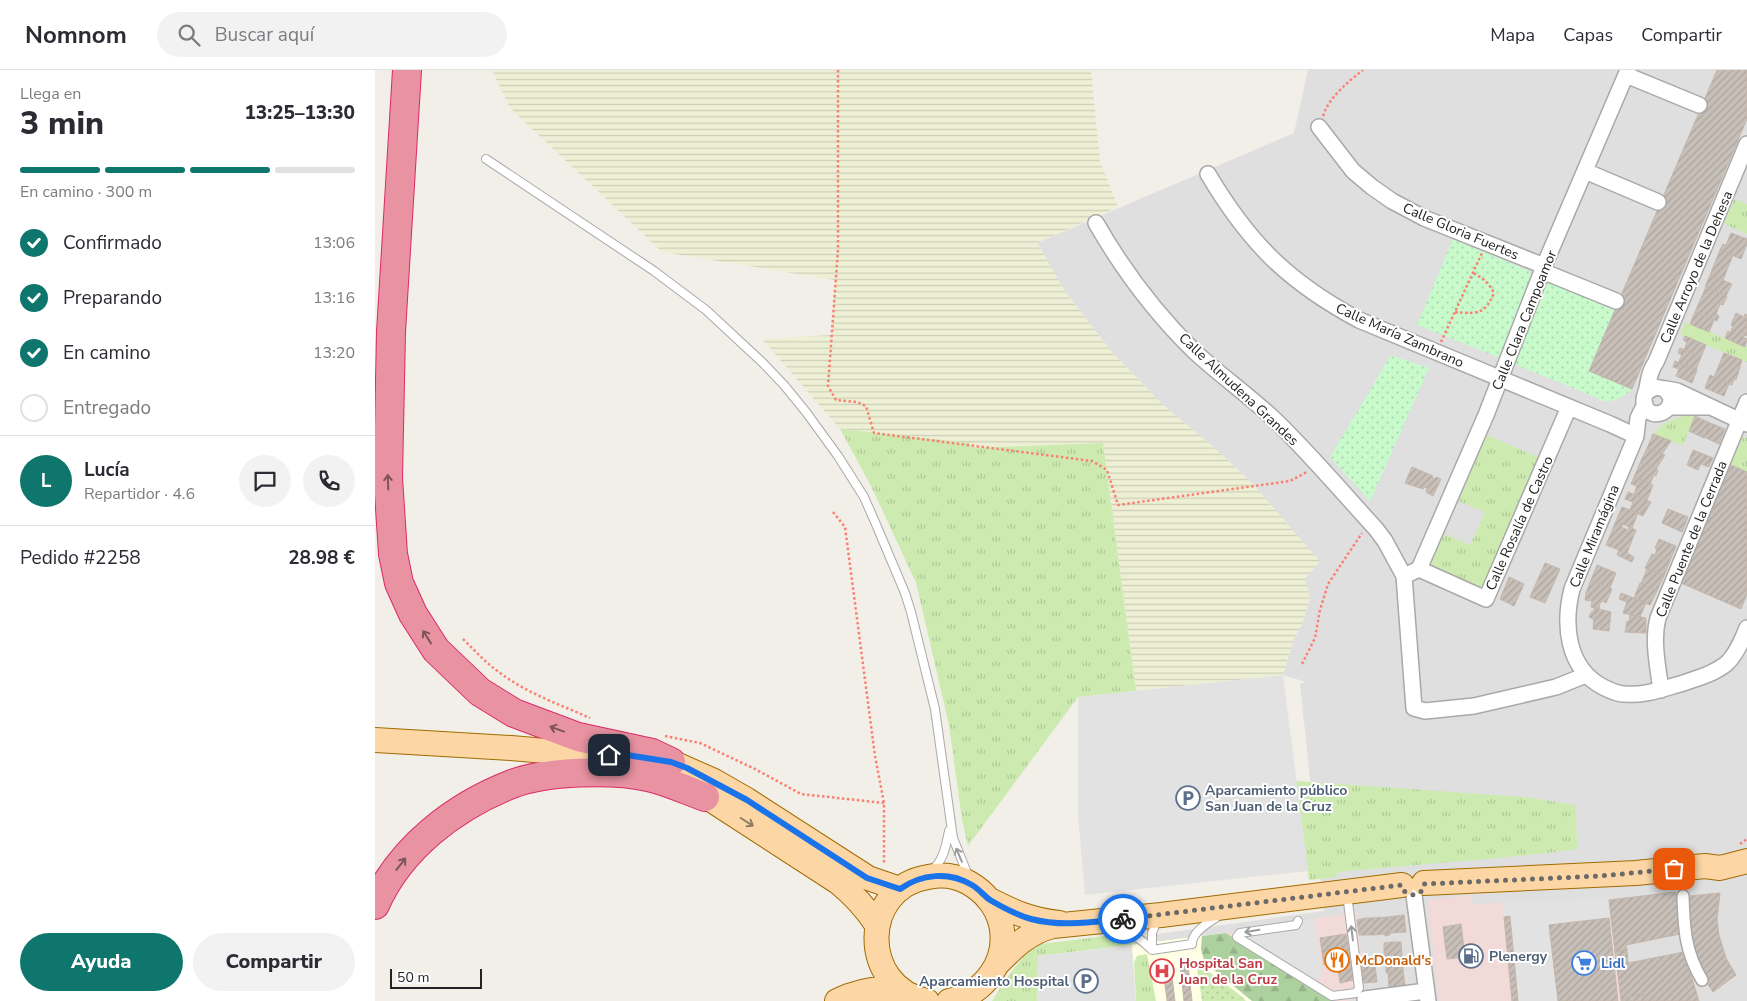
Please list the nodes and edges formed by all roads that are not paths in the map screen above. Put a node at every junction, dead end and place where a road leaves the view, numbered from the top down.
1 (395, 70) edge
2 (407, 70) edge
3 (1627, 72) edge
4 (1699, 105) dead end
5 (1319, 127) road end
6 (1747, 144) edge
7 (486, 159) dead end
8 (1585, 171) junction
9 (1208, 174) dead end
10 (1658, 202) dead end
11 (1096, 223) dead end
12 (1543, 269) junction
13 (1616, 301) dead end
14 (1656, 362) junction
15 (375, 379) edge
16 (1501, 379) junction
17 (1664, 388) junction
18 (1747, 402) edge
19 (1569, 407) junction
20 (1646, 407) junction
21 (1669, 407) junction
22 (1709, 407) junction
23 (1743, 422) edge
24 (1610, 424) junction
25 (1636, 436) junction
26 (1419, 569) junction
27 (1404, 576) junction
28 (1747, 628) edge
29 (1586, 675) junction
30 (1661, 690) junction
31 (375, 740) edge
32 (591, 755) junction
33 (671, 762) junction
34 (705, 796) junction
35 (951, 824) junction
36 (1747, 844) edge
37 (1747, 861) edge
38 (1705, 866) junction
39 (923, 878) junction
40 (892, 887) junction
41 (1413, 888) junction
42 (979, 891) junction
43 (1347, 892) junction
44 (1683, 896) dead end
45 (375, 905) edge
46 (1234, 906) junction
47 (1161, 915) junction
48 (1298, 921) dead end
49 (1073, 924) junction
50 (877, 934) junction
51 (1152, 950) junction
52 (997, 963) junction
53 (1702, 980) dead end
54 (979, 994) edge
55 (1427, 996) edge
56 (842, 998) edge
57 (919, 999) edge
58 (1365, 999) dead end
59 (949, 1001) edge

1 - 15 highway
33 -> 2 highway
3 - 4 street
3 - 8 street, Calle Clara Campoamor
5 - 12 street, Calle Gloria Fuertes
6 - 14 street, Calle Arroyo de la Dehesa
7 - 35 lane
8 - 10 street
8 - 12 street, Calle Clara Campoamor
9 - 16 street, Calle María Zambrano
11 - 27 street, Calle Almudena Grandes
12 - 13 street, Calle Gloria Fuertes
12 - 16 street, Calle Clara Campoamor
14 - 17 street
14 - 20 street, Calle Arroyo de la Dehesa
16 - 19 street, Calle María Zambrano
16 - 26 street, Calle Clara Campoamor
17 - 20 street
17 - 21 street
17 - 22 street
18 - 23 street, Calle Puente de la Cerrada
19 - 24 street, Calle María Zambrano
19 - 26 street, Calle Rosalía de Castro
20 - 21 street
20 - 24 street
20 - 25 street, Calle Miramágina
21 - 22 street
22 - 23 street
23 - 30 street, Calle Puente de la Cerrada
24 - 25 street, Calle María Zambrano
25 - 29 street, Calle Miramágina
26 - 27 street
27 - 29 street, Calle Almudena Grandes
28 - 30 street, Calle Miramágina
29 - 30 street, Calle Miramágina
31 - 32 main road
32 - 33 main road
32 - 34 main road
33 - 40 main road
45 -> 34 highway
34 -> 50 main road
35 - 39 lane
42 -> 35 lane
36 - 38 main road
37 - 38 main road
38 - 41 main road
39 - 40 main road
39 - 42 main road
40 - 50 main road
41 - 43 main road
41 - 55 street
42 - 49 main road
42 - 52 main road
43 - 46 main road
48 -> 43 lane
44 - 53 street
46 - 47 main road
46 - 51 lane
47 - 49 main road
47 - 51 lane
49 - 51 lane
49 - 52 main road
50 - 56 main road
50 - 57 main road
52 - 54 main road
54 - 59 main road
55 - 58 street
56 - 57 main road

